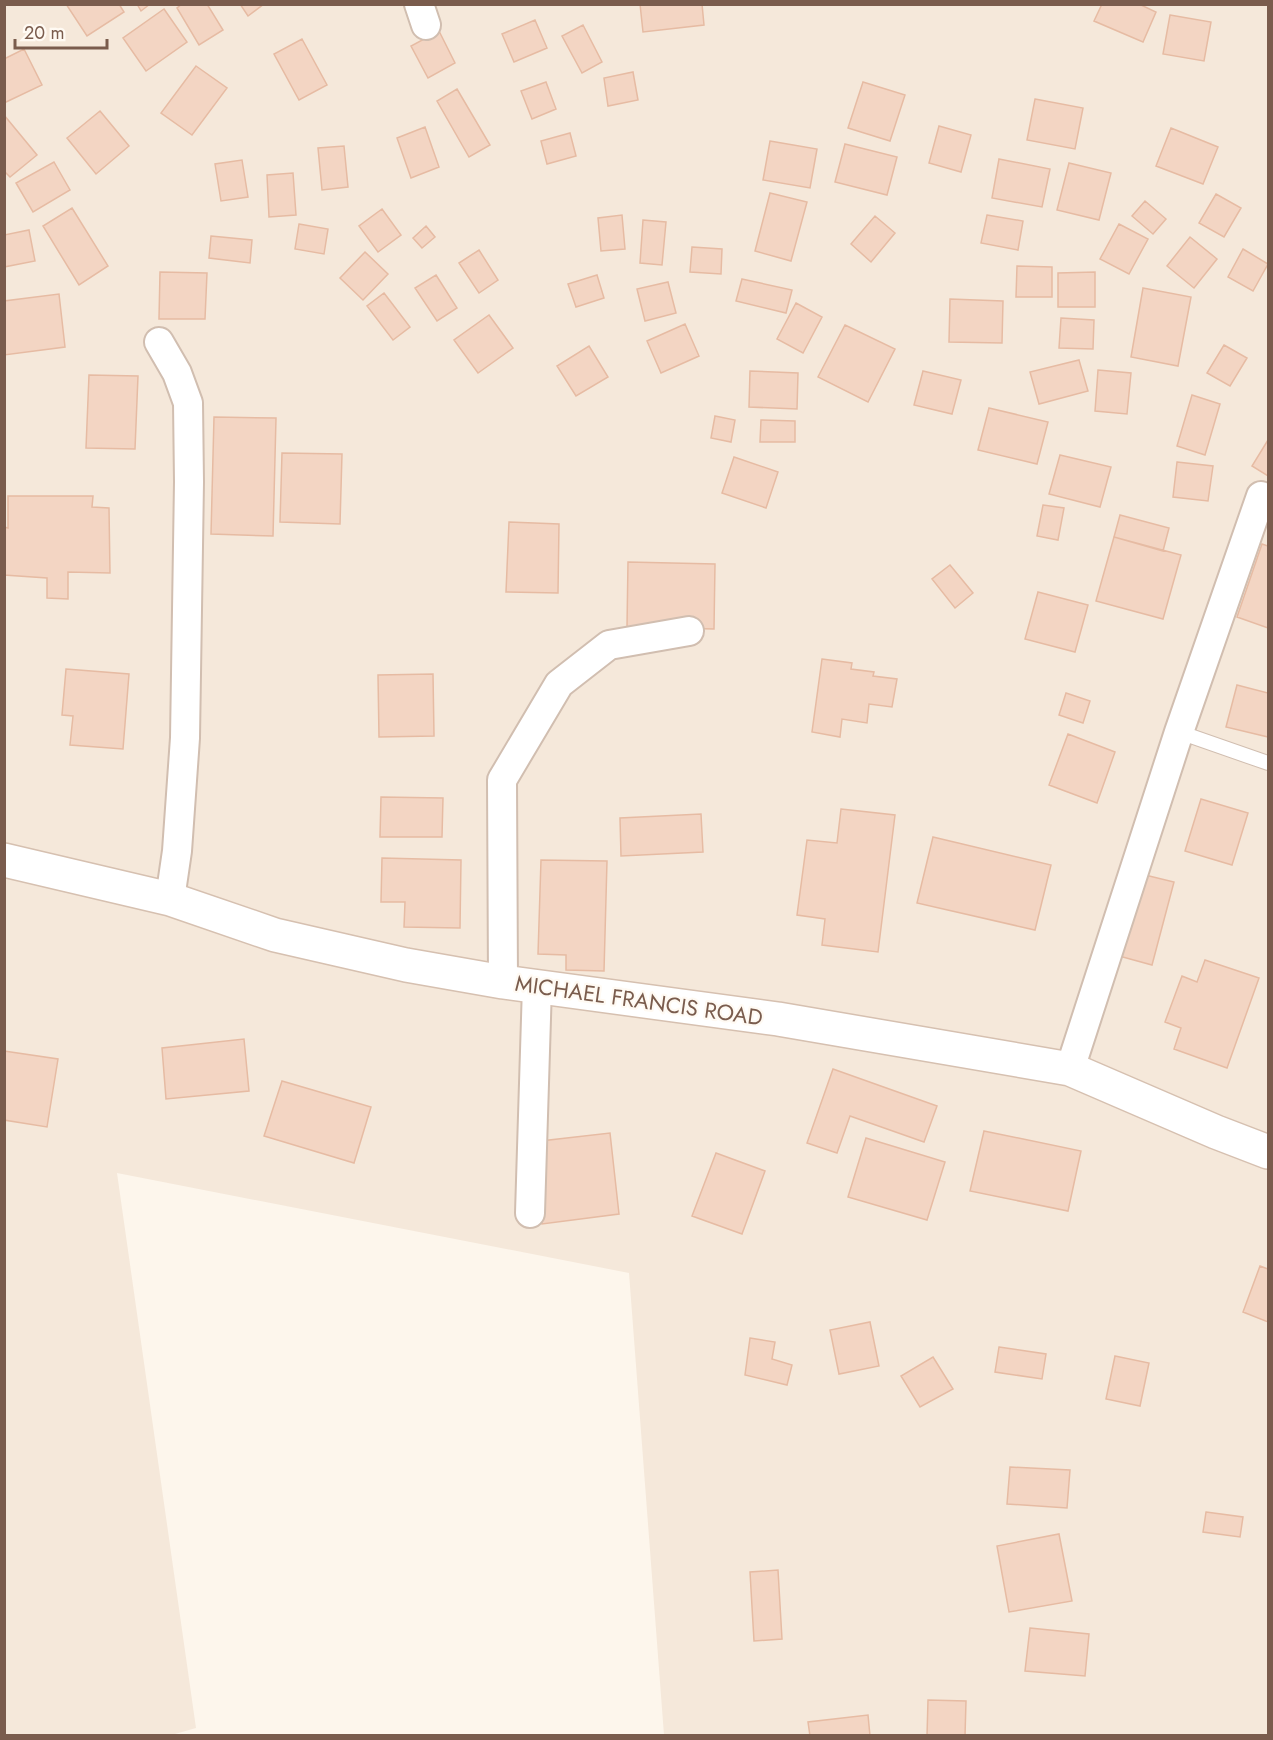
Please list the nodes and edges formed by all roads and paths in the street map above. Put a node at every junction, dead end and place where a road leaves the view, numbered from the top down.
1 (159, 342) dead end
2 (1261, 496) dead end
3 (689, 631) dead end
4 (1179, 732) junction
5 (1269, 763) edge
6 (4, 860) edge
7 (170, 899) junction
8 (503, 982) junction
9 (537, 986) junction
10 (1070, 1069) junction
11 (1269, 1152) edge
12 (530, 1213) dead end

1 - 7 street
2 - 4 street
3 - 8 street
4 - 5 lane
4 - 10 street
6 - 7 street, MICHAEL FRANCIS ROAD
7 - 8 street, MICHAEL FRANCIS ROAD
8 - 9 street, MICHAEL FRANCIS ROAD
9 - 10 street, MICHAEL FRANCIS ROAD
9 - 12 street
10 - 11 street, MICHAEL FRANCIS ROAD

